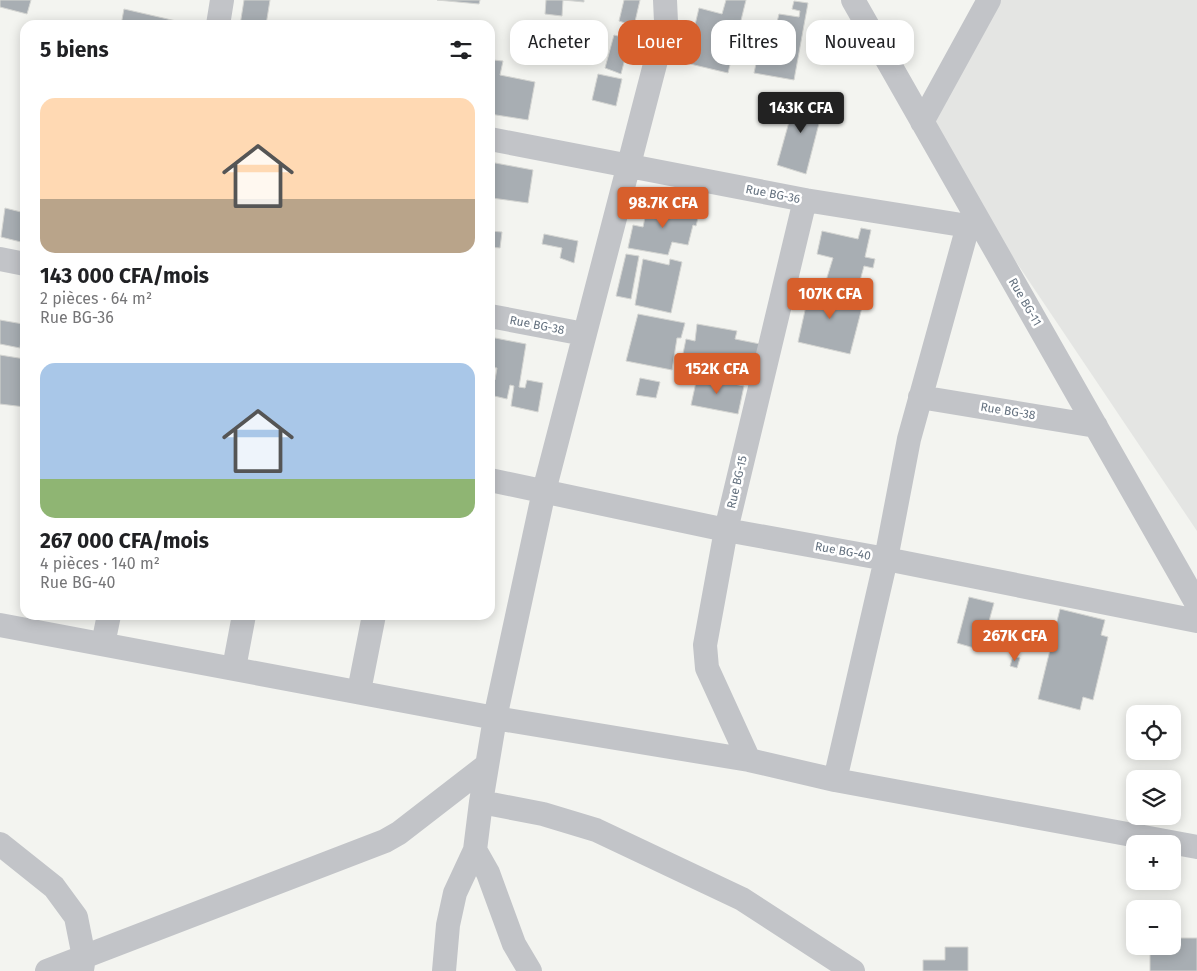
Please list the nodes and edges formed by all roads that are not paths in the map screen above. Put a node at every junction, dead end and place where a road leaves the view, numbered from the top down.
1 (222, 0) edge
2 (665, 0) edge
3 (853, 0) edge
4 (988, 0) edge
5 (219, 20) edge
6 (922, 122) junction
7 (495, 140) edge
8 (628, 166) junction
9 (805, 200) junction
10 (974, 224) junction
11 (0, 259) edge
12 (20, 263) edge
13 (495, 317) edge
14 (584, 334) junction
15 (920, 397) junction
16 (1096, 426) junction
17 (495, 481) edge
18 (544, 491) junction
19 (726, 530) junction
20 (886, 559) junction
21 (1197, 604) edge
22 (108, 620) edge
23 (243, 620) edge
24 (373, 620) edge
25 (1197, 621) edge
26 (0, 625) edge
27 (103, 644) junction
28 (234, 668) junction
29 (359, 691) junction
30 (495, 718) junction
31 (749, 760) junction
32 (487, 765) junction
33 (835, 780) junction
34 (481, 802) junction
35 (0, 844) edge
36 (1197, 847) edge
37 (475, 850) junction
38 (83, 964) edge
39 (47, 971) edge
40 (444, 971) edge
41 (530, 971) edge
42 (853, 971) edge

1 - 5 street
2 - 8 street
3 - 6 street, Rue BG-11
4 - 6 street
6 - 10 street, Rue BG-11
7 - 8 street, Rue BG-36
8 - 9 street, Rue BG-36
8 - 14 street
9 - 10 street, Rue BG-36
9 - 19 street, Rue BG-15
10 - 15 street
10 - 16 street, Rue BG-11
11 - 12 street
13 - 14 street, Rue BG-38
14 - 18 street
15 - 16 street, Rue BG-38
15 - 20 street
16 - 21 street, Rue BG-11
17 - 18 street, Rue BG-40
18 - 19 street, Rue BG-40
18 - 30 street
19 - 20 street, Rue BG-40
19 - 31 street, Rue BG-15
20 - 25 street, Rue BG-40
20 - 33 street
22 - 27 street
23 - 28 street
24 - 29 street
26 - 27 street
27 - 28 street
28 - 29 street
29 - 30 street
30 - 31 street
30 - 32 street
31 - 33 street
32 - 34 street
32 - 38 street
33 - 36 street
34 - 37 street
34 - 42 street
35 - 38 street
37 - 40 street
37 - 41 street
38 - 39 street

